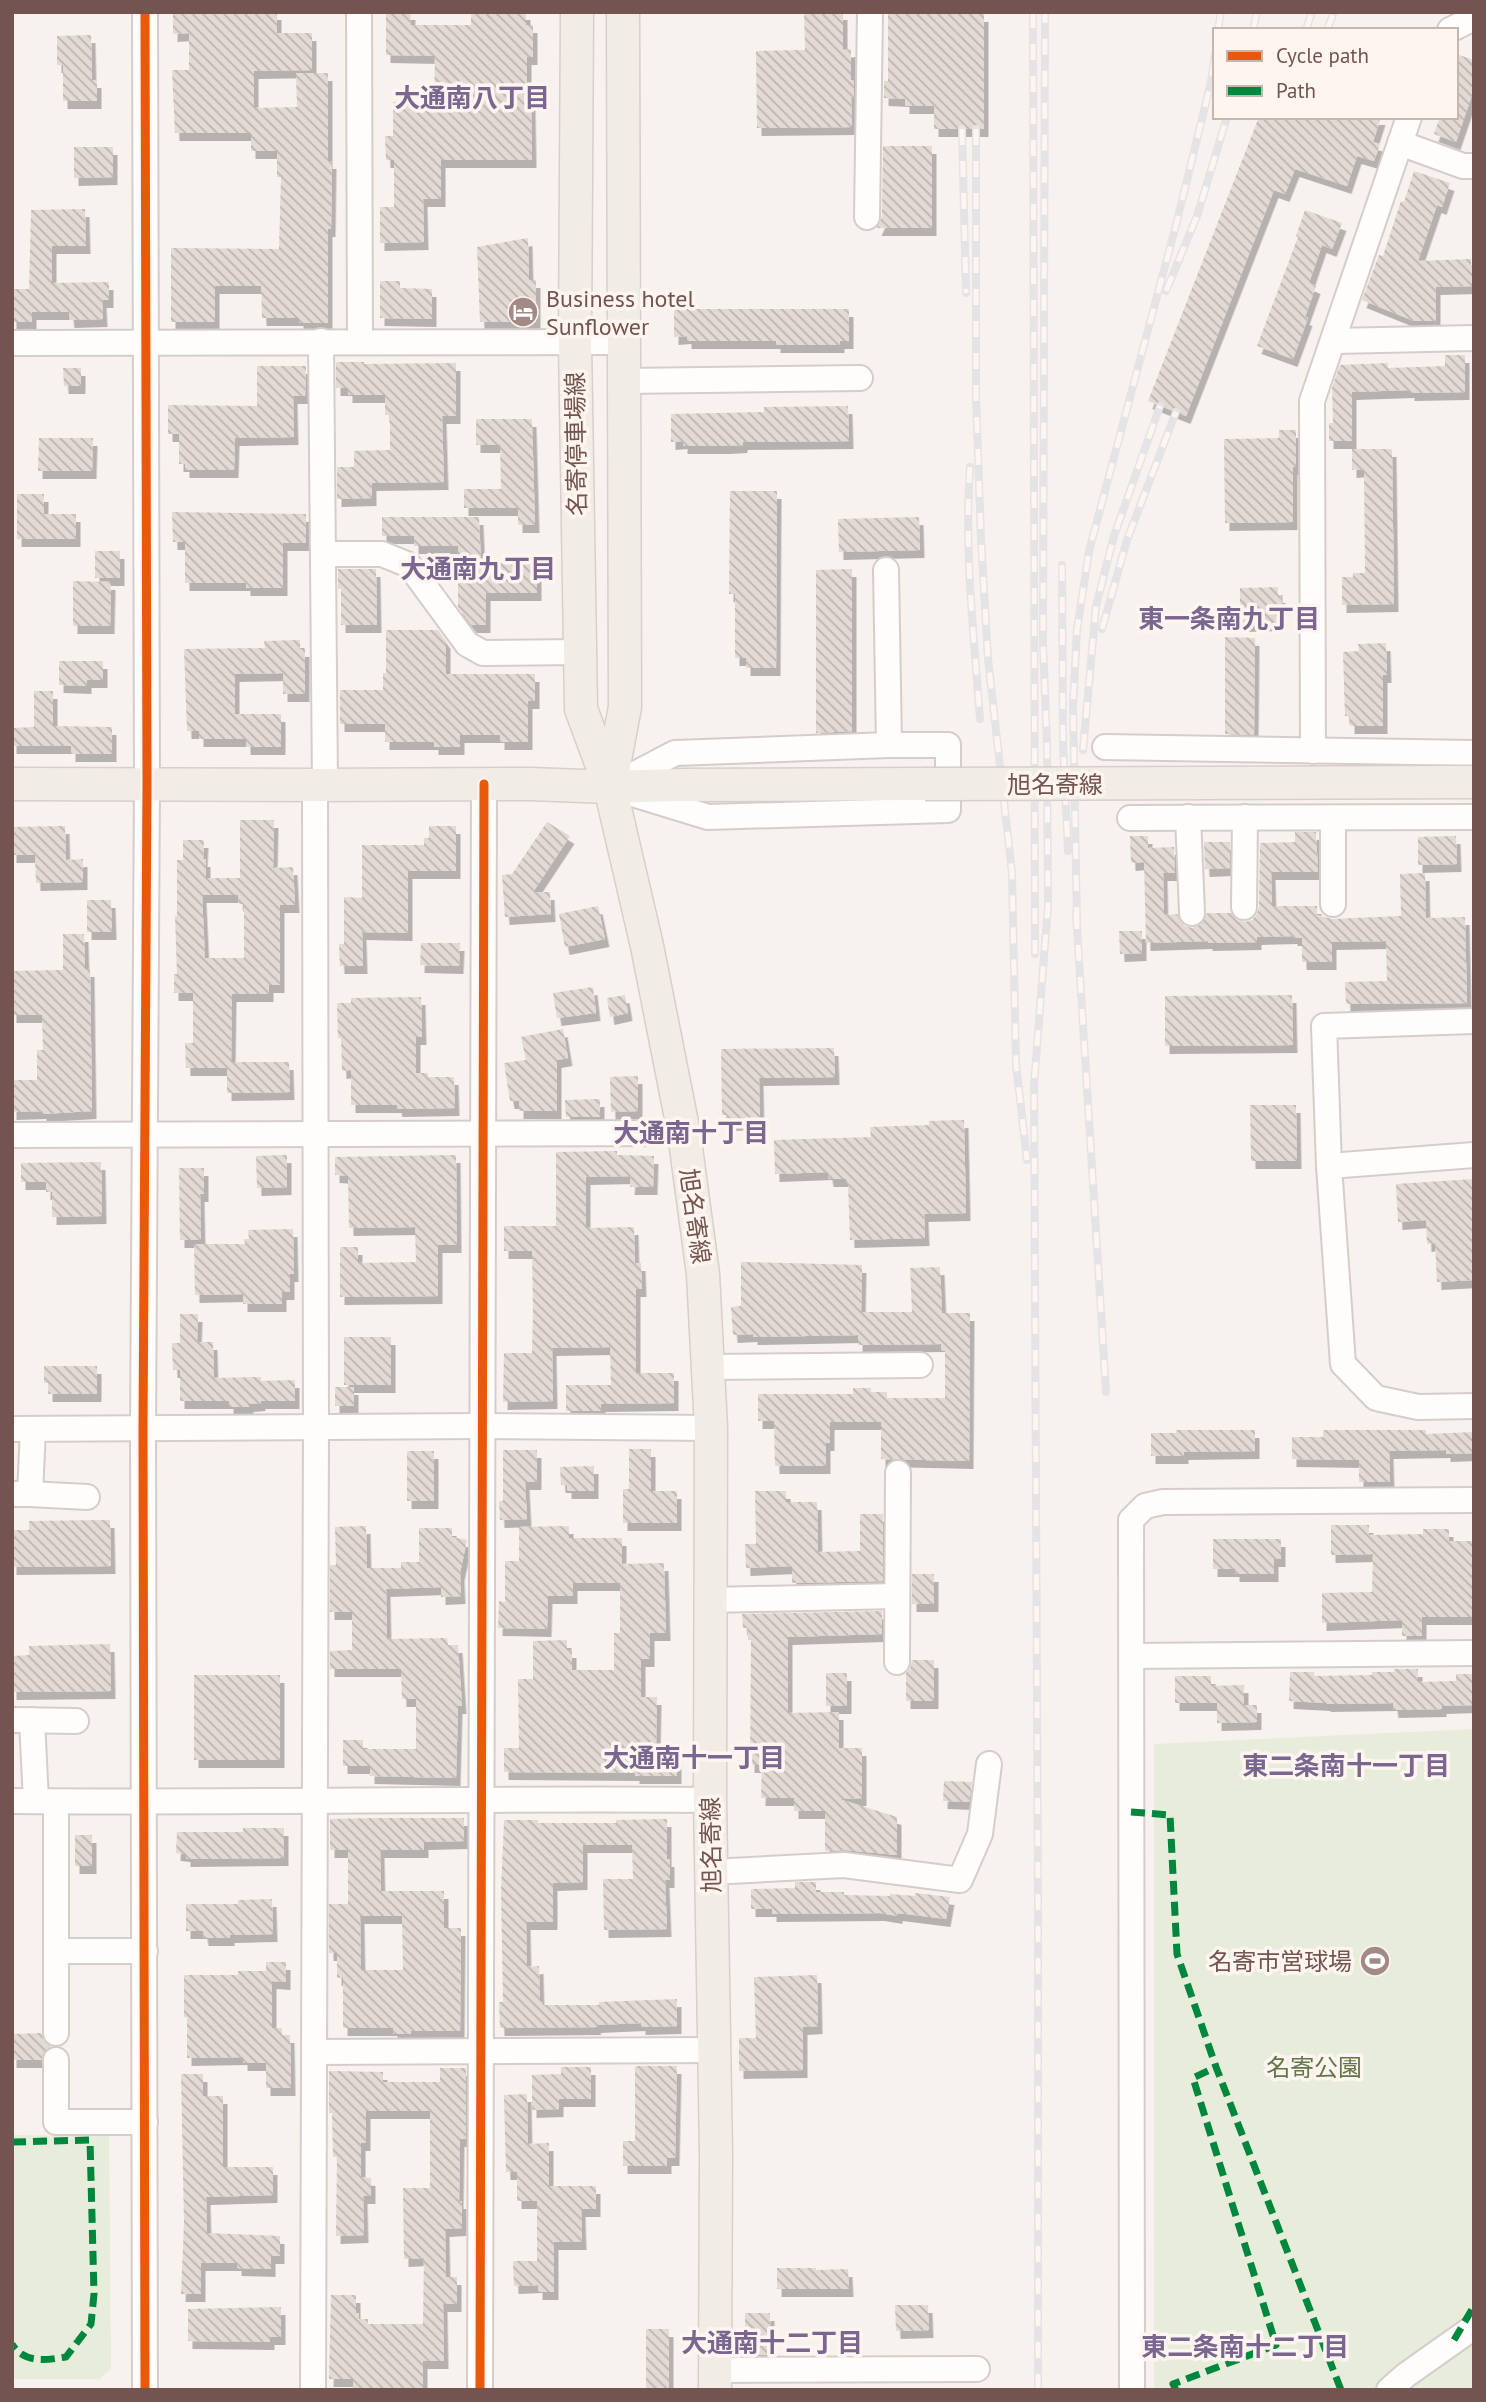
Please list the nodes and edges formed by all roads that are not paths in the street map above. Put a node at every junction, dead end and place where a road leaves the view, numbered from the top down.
1 (145, 12) edge
2 (359, 12) edge
3 (577, 12) edge
4 (623, 12) edge
5 (870, 12) edge
6 (1474, 18) edge
7 (1454, 28) edge
8 (1408, 119) edge
9 (1400, 143) junction
10 (1474, 166) edge
11 (867, 217) dead end
12 (1474, 338) edge
13 (321, 341) junction
14 (360, 341) junction
15 (1334, 341) junction
16 (575, 342) junction
17 (624, 342) junction
18 (12, 343) edge
19 (146, 343) junction
20 (860, 378) dead end
21 (624, 381) junction
22 (323, 554) junction
23 (886, 569) dead end
24 (580, 652) junction
25 (889, 745) junction
26 (1105, 747) dead end
27 (1313, 751) junction
28 (1474, 753) edge
29 (1474, 782) edge
30 (12, 783) edge
31 (146, 784) junction
32 (484, 784) junction
33 (320, 785) junction
34 (610, 787) junction
35 (1188, 817) junction
36 (1245, 817) junction
37 (1474, 817) edge
38 (1130, 818) dead end
39 (1333, 818) junction
40 (1333, 904) dead end
41 (1244, 907) dead end
42 (1192, 913) dead end
43 (1474, 1021) edge
44 (684, 1133) junction
45 (316, 1134) junction
46 (12, 1135) edge
47 (145, 1135) junction
48 (482, 1135) junction
49 (1474, 1156) edge
50 (1329, 1167) junction
51 (920, 1365) dead end
52 (708, 1367) junction
53 (1474, 1406) edge
54 (481, 1426) junction
55 (316, 1427) junction
56 (712, 1428) junction
57 (22, 1429) edge
58 (143, 1429) junction
59 (898, 1473) dead end
60 (21, 1494) edge
61 (87, 1497) dead end
62 (1474, 1500) edge
63 (896, 1596) junction
64 (711, 1600) junction
65 (1474, 1653) edge
66 (1132, 1656) junction
67 (897, 1662) dead end
68 (22, 1720) edge
69 (76, 1721) dead end
70 (989, 1764) dead end
71 (481, 1798) junction
72 (710, 1800) junction
73 (35, 1801) edge
74 (145, 1802) junction
75 (316, 1802) junction
76 (712, 1872) junction
77 (57, 1951) junction
78 (145, 1951) junction
79 (56, 2033) dead end
80 (714, 2050) junction
81 (481, 2051) junction
82 (315, 2052) junction
83 (56, 2060) dead end
84 (145, 2123) junction
85 (1474, 2327) edge
86 (977, 2369) dead end
87 (715, 2380) edge
88 (145, 2390) edge
89 (313, 2390) edge
90 (480, 2390) edge
91 (1132, 2390) edge
92 (1390, 2390) edge

1 - 19 street
2 - 14 street
3 - 16 main road, 名寄停車場線
4 - 17 main road, 名寄停車場線
5 - 11 street
6 - 7 street
8 - 9 street
9 - 10 street
9 - 15 street
12 - 15 street
13 - 14 street
13 - 19 street
13 - 22 street
14 - 16 street
15 - 27 street
16 - 17 street
16 - 24 main road, 名寄停車場線
17 - 21 main road, 名寄停車場線
18 - 19 street
19 - 31 street
20 - 21 street
21 - 34 main road, 名寄停車場線
22 - 24 street
22 - 33 street
23 - 25 street
24 - 34 main road, 名寄停車場線
25 - 34 street
25 - 34 street
26 - 27 street
27 - 28 street
29 - 34 main road, 旭名寄線, bridge
30 - 31 main road
31 - 33 main road
31 - 47 street
32 - 33 main road
32 - 34 main road
32 - 48 street
33 - 45 street
34 - 44 main road, 旭名寄線
35 - 36 street
35 - 38 street
35 - 42 street
36 - 39 street
36 - 41 street
37 - 39 street
39 - 40 street
43 - 50 street
44 - 48 street
44 - 52 main road, 旭名寄線
45 - 47 street
45 - 48 street
45 - 55 street
46 - 47 street
47 - 58 street
48 - 54 street
49 - 50 street
50 - 53 street
51 - 52 street
52 - 56 main road, 旭名寄線
54 - 55 street
54 - 56 street
54 - 71 street
55 - 58 street
55 - 75 street
56 - 64 main road, 旭名寄線
57 - 58 street
57 - 60 street
58 - 74 street
59 - 63 street
60 - 61 street
62 - 66 street
63 - 64 street
63 - 67 street
64 - 72 main road, 旭名寄線
65 - 66 street
66 - 91 street
68 - 69 street
68 - 73 street
70 - 76 street
71 - 72 street
71 - 75 street
71 - 81 street
72 - 76 main road, 旭名寄線
73 - 74 street
73 - 77 street
74 - 75 street
74 - 78 street
75 - 82 street
76 - 80 main road, 旭名寄線
77 - 78 street
77 - 79 street
78 - 84 street
80 - 81 street
80 - 87 main road, 旭名寄線
81 - 82 street
81 - 90 street
82 - 89 street
83 - 84 street
84 - 88 street
85 - 92 street
86 - 87 street

